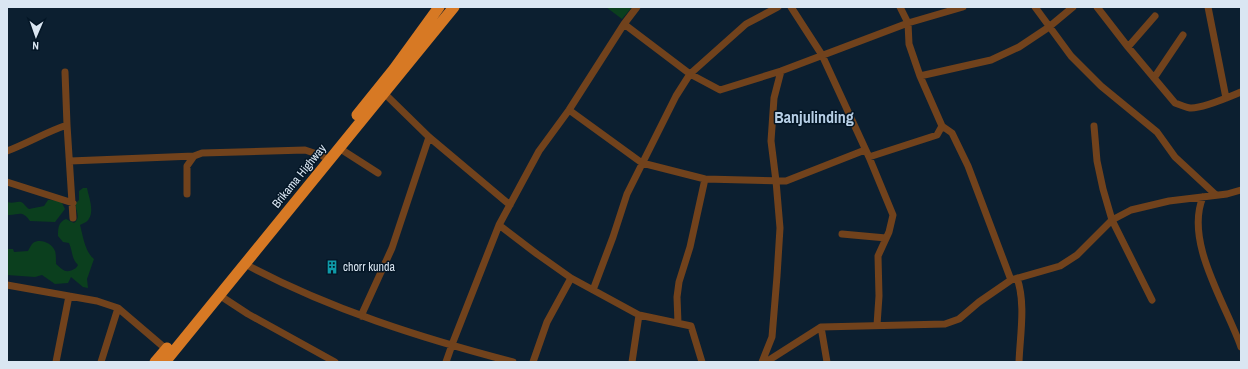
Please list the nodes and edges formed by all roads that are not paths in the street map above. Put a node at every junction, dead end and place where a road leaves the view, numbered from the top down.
1 (439, 7) edge
2 (454, 7) edge
3 (637, 7) edge
4 (778, 7) edge
5 (791, 7) edge
6 (900, 7) edge
7 (963, 7) edge
8 (1035, 7) edge
9 (1073, 7) edge
10 (1097, 7) edge
11 (1208, 7) edge
12 (1154, 16) dead end
13 (908, 23) junction
14 (624, 24) junction
15 (1049, 27) junction
16 (1183, 35) dead end
17 (1128, 47) junction
18 (822, 55) junction
19 (781, 71) junction
20 (65, 72) dead end
21 (690, 74) junction
22 (920, 76) junction
23 (1154, 78) junction
24 (1241, 92) edge
25 (384, 93) junction
26 (1226, 98) junction
27 (569, 110) junction
28 (67, 125) junction
29 (942, 126) junction
30 (1094, 126) dead end
31 (429, 137) junction
32 (339, 148) junction
33 (865, 150) junction
34 (7, 151) edge
35 (194, 156) junction
36 (869, 157) junction
37 (326, 158) junction
38 (70, 161) junction
39 (642, 163) junction
40 (378, 173) dead end
41 (705, 179) junction
42 (776, 181) junction
43 (7, 182) edge
44 (1241, 190) edge
45 (188, 194) dead end
46 (1216, 195) junction
47 (1203, 197) junction
48 (73, 202) junction
49 (510, 205) junction
50 (73, 218) dead end
51 (1112, 220) junction
52 (499, 225) junction
53 (842, 234) dead end
54 (886, 238) junction
55 (245, 264) junction
56 (571, 278) junction
57 (1014, 279) junction
58 (7, 285) edge
59 (593, 290) junction
60 (219, 295) junction
61 (69, 296) junction
62 (1152, 300) dead end
63 (118, 308) junction
64 (639, 315) junction
65 (361, 316) junction
66 (678, 323) junction
67 (877, 325) junction
68 (821, 327) junction
69 (451, 346) junction
70 (1241, 347) edge
71 (167, 358) edge
72 (56, 362) edge
73 (101, 362) edge
74 (156, 362) edge
75 (335, 362) edge
76 (446, 362) edge
77 (513, 362) edge
78 (533, 362) edge
79 (632, 362) edge
80 (702, 362) edge
81 (762, 362) edge
82 (766, 362) edge
83 (827, 362) edge
84 (1019, 362) edge

1 - 37 highway, Brikama Highway
2 - 25 highway, Brikama Highway
3 - 14 street
4 - 21 street
5 - 18 street
6 - 13 street
7 - 13 street
8 - 15 street
9 - 15 street
10 - 17 street
11 - 26 street
12 - 17 street
13 - 18 street
13 - 22 street
14 - 21 street
14 - 27 street
15 - 22 street
15 - 46 street
16 - 23 street
17 - 23 street
18 - 19 street
18 - 33 street
19 - 21 street
19 - 42 street
20 - 28 street
21 - 39 street
22 - 29 street
23 - 26 street
24 - 26 street
25 - 31 street
25 - 32 highway, Brikama Highway
27 - 39 street
27 - 49 street
28 - 34 street
28 - 38 street
29 - 36 street
29 - 57 street
30 - 51 street
31 - 49 street
31 - 65 street
32 - 37 highway, Brikama Highway
32 - 40 street
33 - 36 street
33 - 42 street
35 - 37 street
35 - 38 street
35 - 45 street
36 - 54 street
37 - 55 highway, Brikama Highway
37 - 71 highway, Brikama Highway
38 - 48 street
39 - 41 street
39 - 59 street
41 - 42 street
41 - 66 street
42 - 81 street
43 - 48 street
44 - 46 street
46 - 47 street
47 - 51 street
47 - 70 street
48 - 50 street
49 - 52 street
51 - 57 street
51 - 62 street
52 - 56 street
52 - 69 street
53 - 54 street
54 - 67 street
55 - 60 highway, Brikama Highway
55 - 65 street
56 - 59 street
56 - 78 street
57 - 67 street
57 - 84 street
58 - 61 street
59 - 64 street
60 - 71 highway, Brikama Highway
60 - 75 street
61 - 63 street
61 - 72 street
63 - 71 street
63 - 73 street
64 - 66 street
64 - 79 street
65 - 69 street
66 - 80 street
67 - 68 street
68 - 82 street
68 - 83 street
69 - 76 street
69 - 77 street
71 - 74 highway, Brikama Highway

